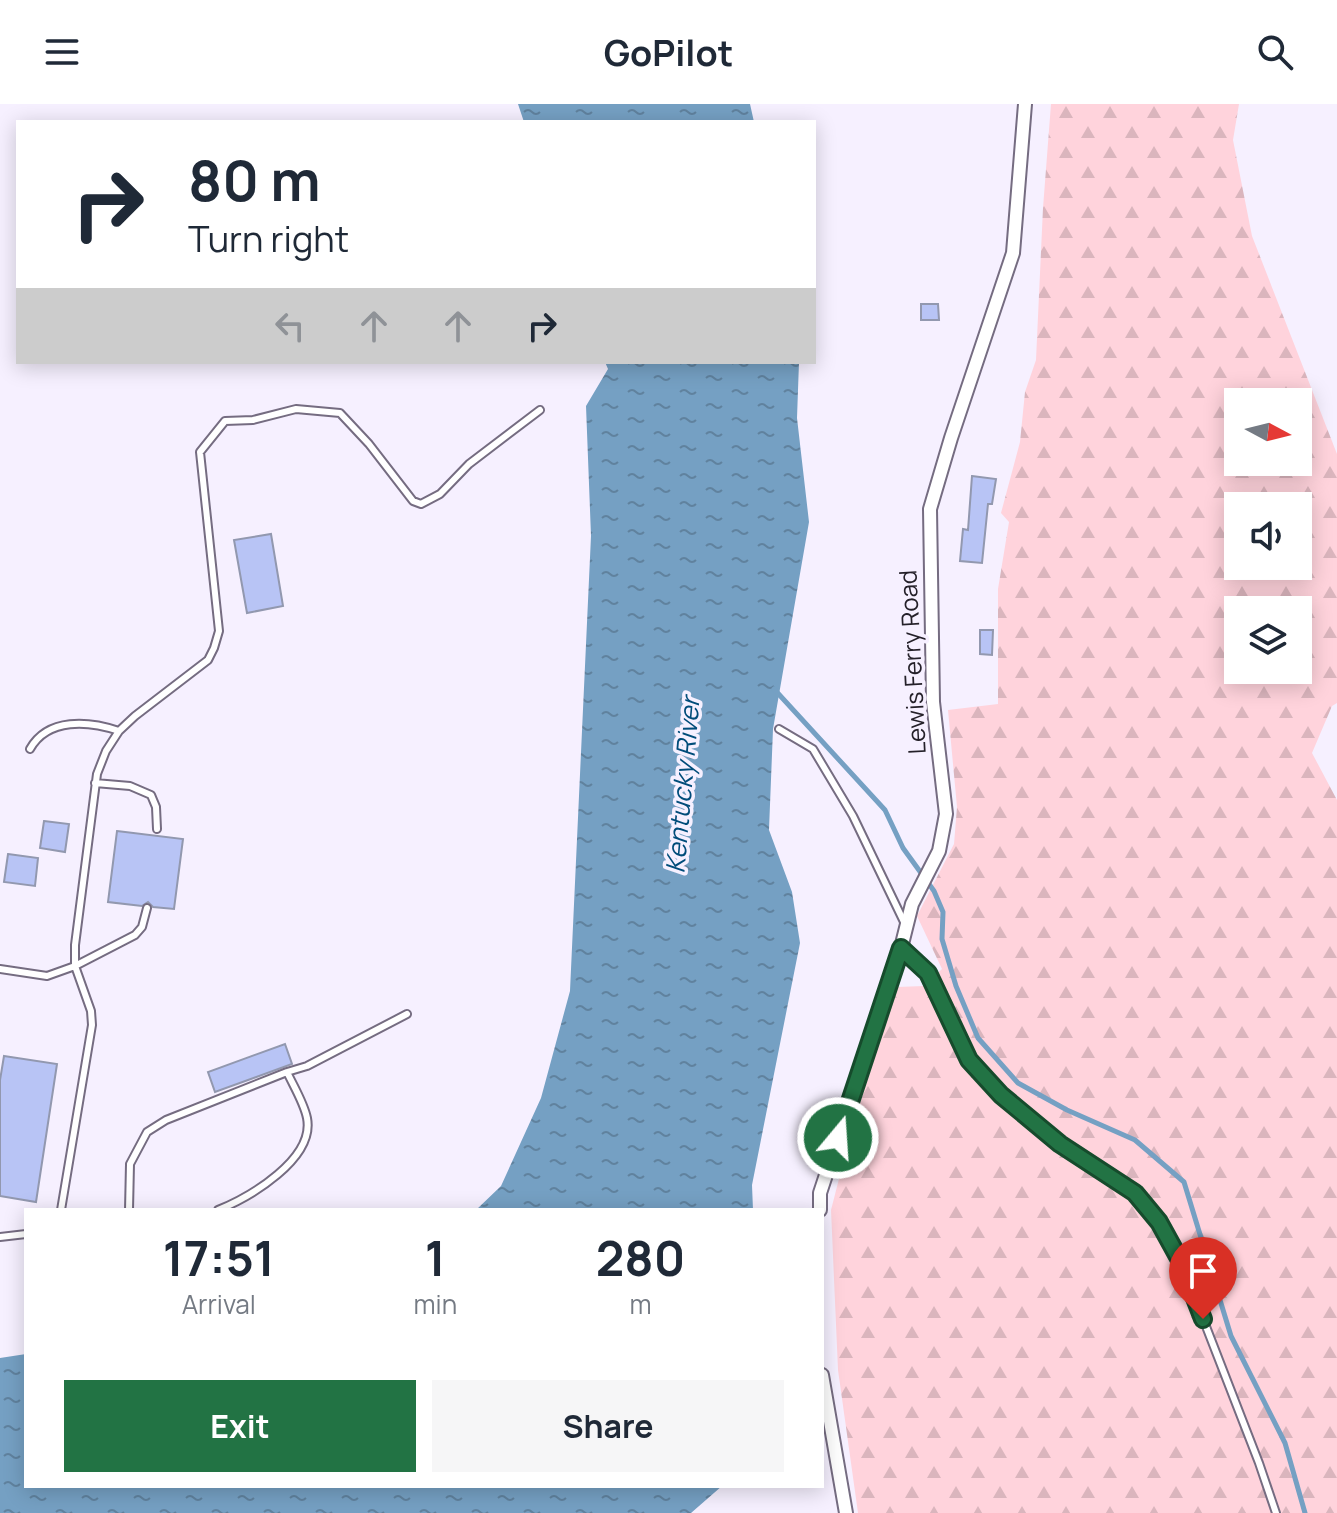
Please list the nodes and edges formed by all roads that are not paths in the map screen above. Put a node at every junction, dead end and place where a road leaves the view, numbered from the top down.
1 (1025, 104) edge
2 (540, 410) dead end
3 (779, 729) dead end
4 (119, 731) junction
5 (30, 749) dead end
6 (95, 783) junction
7 (157, 829) dead end
8 (147, 908) dead end
9 (906, 927) junction
10 (901, 948) junction
11 (75, 966) junction
12 (0, 969) edge
13 (407, 1014) dead end
14 (287, 1072) junction
15 (61, 1208) edge
16 (129, 1208) edge
17 (223, 1208) edge
18 (820, 1208) edge
19 (24, 1234) edge
20 (0, 1237) edge
21 (824, 1386) edge
22 (846, 1513) edge
23 (1276, 1513) edge

1 - 9 street, Lewis Ferry Road
2 - 4 lane
3 - 9 lane
4 - 5 lane
4 - 6 lane
6 - 7 lane
6 - 11 lane
8 - 11 lane
9 - 10 street, Lewis Ferry Road
10 - 18 street, Lewis Ferry Road
10 - 23 lane
11 - 12 lane
11 - 15 lane
13 - 14 lane
14 - 16 lane
14 - 17 lane
19 - 20 lane
21 - 22 street

